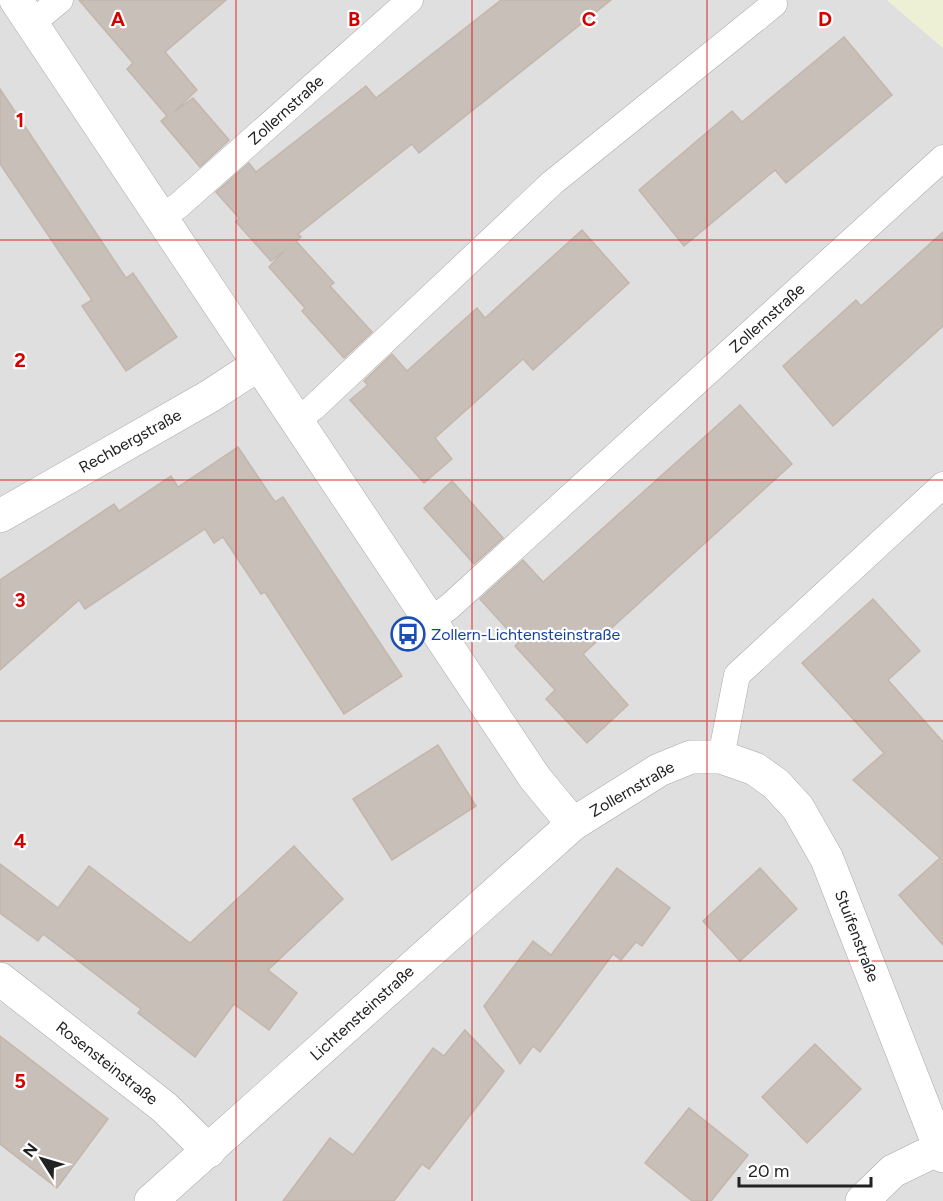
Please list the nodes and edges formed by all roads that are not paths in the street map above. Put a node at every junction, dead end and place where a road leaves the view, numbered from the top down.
1 (60, 0) edge
2 (410, 0) edge
3 (774, 4) dead end
4 (24, 11) edge
5 (943, 158) edge
6 (161, 217) junction
7 (259, 364) junction
8 (296, 420) junction
9 (943, 485) edge
10 (0, 516) edge
11 (430, 620) junction
12 (722, 757) junction
13 (573, 824) junction
14 (0, 980) edge
15 (209, 1150) junction
16 (941, 1152) edge
17 (151, 1201) edge
18 (862, 1201) edge

1 - 4 lane, Zollernstraße
2 - 6 lane, Zollernstraße
3 - 8 lane
4 - 6 street, Zollernstraße
5 - 11 lane, Zollernstraße
6 - 7 street, Zollernstraße
7 - 8 street, Zollernstraße
7 - 10 street, Rechbergstraße
8 - 11 street, Zollernstraße
9 - 12 lane
11 - 13 street, Zollernstraße
12 - 13 street, Zollernstraße
12 - 16 street, Stuifenstraße
13 - 15 street, Lichtensteinstraße
14 - 15 street, Rosensteinstraße
15 - 17 street, Lichtensteinstraße
16 - 18 street

